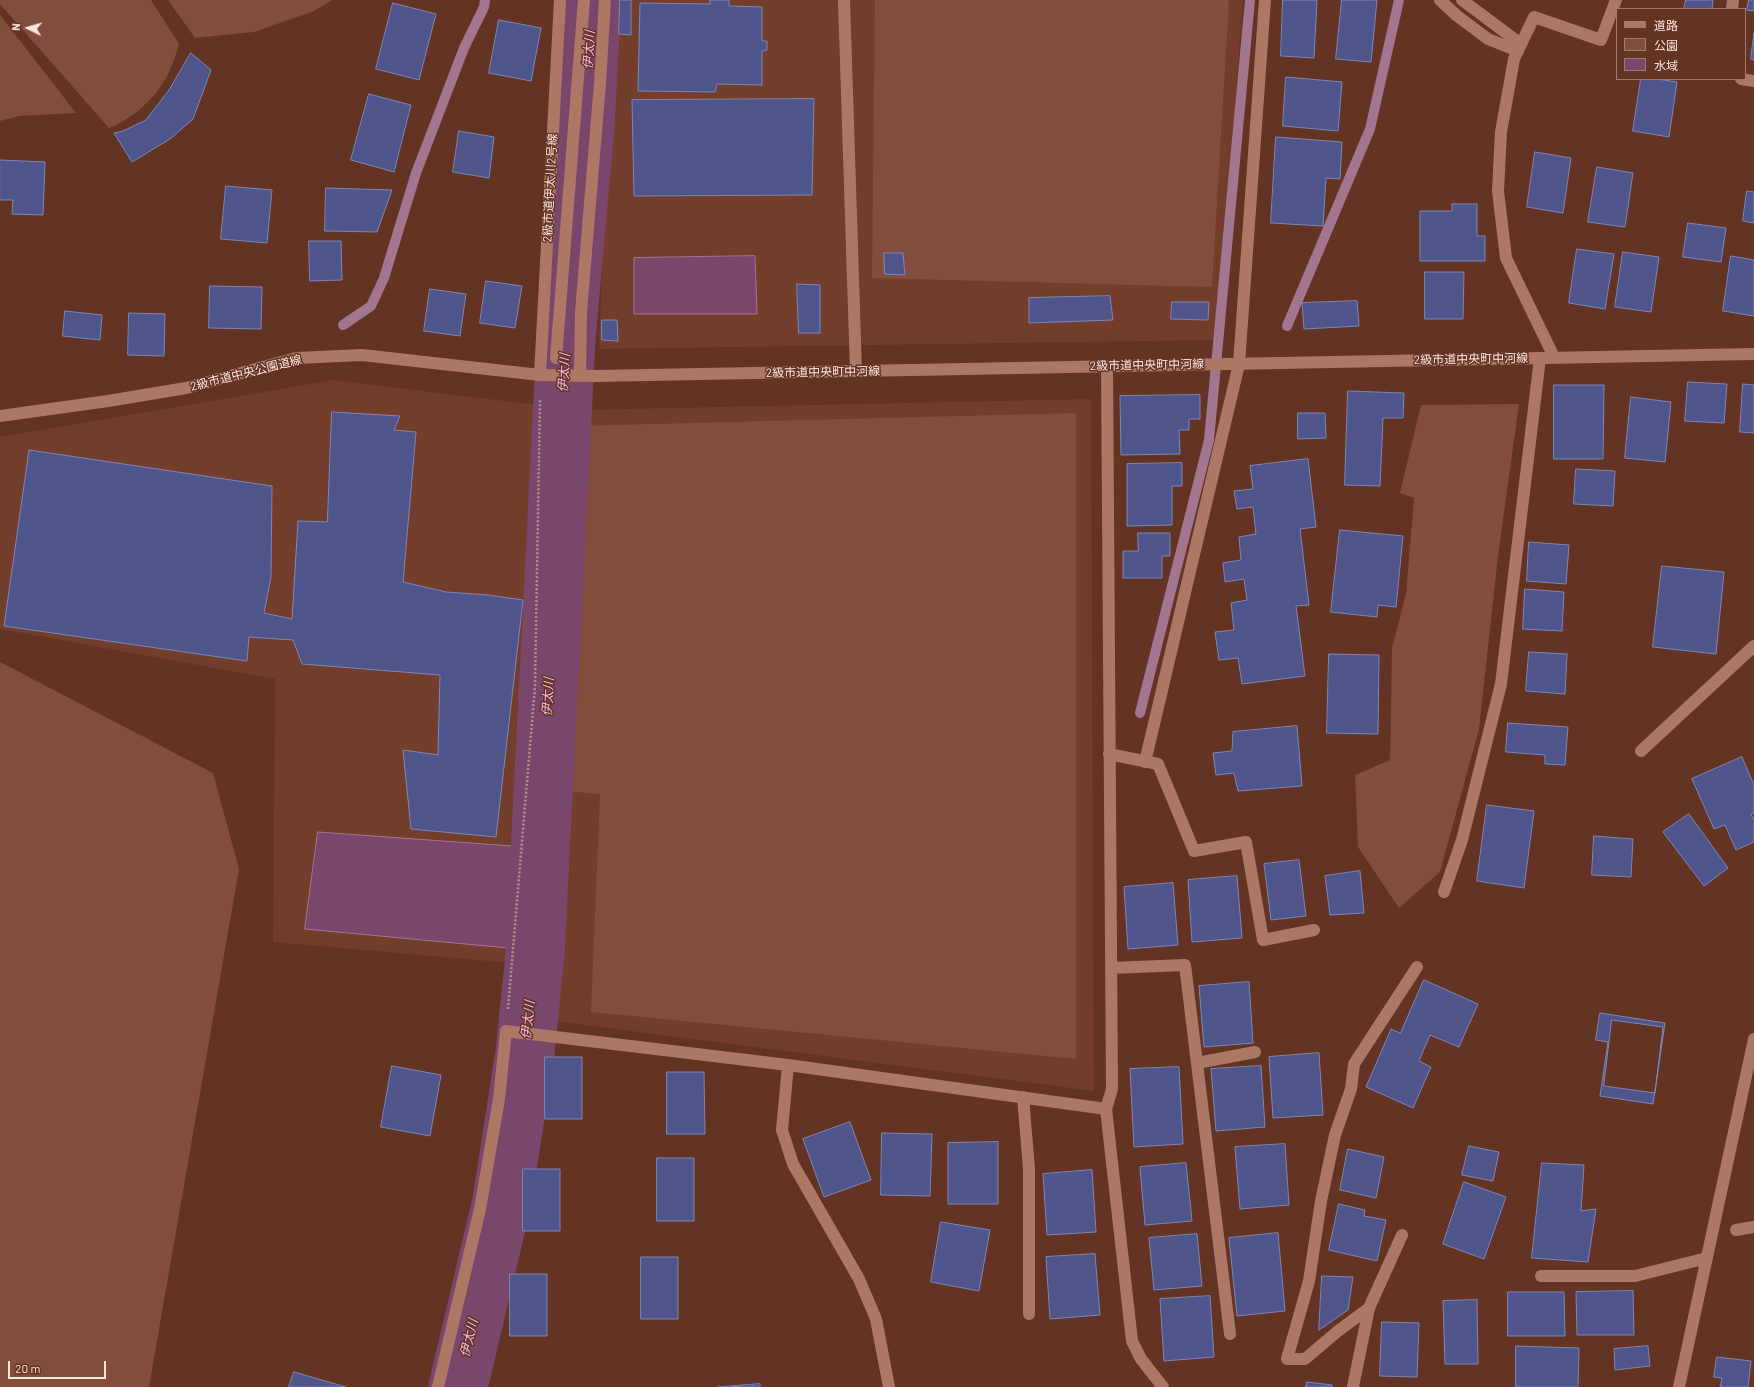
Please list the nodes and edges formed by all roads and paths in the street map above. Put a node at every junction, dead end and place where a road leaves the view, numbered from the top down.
1 (560, 0) edge
2 (584, 0) edge
3 (605, 0) edge
4 (844, 0) edge
5 (1265, 0) edge
6 (1440, 0) edge
7 (1462, 0) edge
8 (1616, 0) edge
9 (1520, 48) junction
10 (1754, 354) edge
11 (556, 358) dead end
12 (1540, 358) junction
13 (1554, 358) junction
14 (1239, 364) junction
15 (1107, 366) junction
16 (856, 371) junction
17 (540, 375) junction
18 (580, 376) junction
19 (0, 416) edge
20 (1754, 646) edge
21 (1641, 751) dead end
22 (1109, 754) junction
23 (1145, 762) junction
24 (1444, 892) dead end
25 (1314, 930) dead end
26 (1417, 967) dead end
27 (1111, 968) junction
28 (506, 1031) junction
29 (1754, 1039) edge
30 (1255, 1052) dead end
31 (1197, 1063) junction
32 (788, 1065) junction
33 (1023, 1097) junction
34 (1106, 1109) junction
35 (1754, 1227) edge
36 (1736, 1230) dead end
37 (1402, 1235) dead end
38 (1707, 1258) junction
39 (1541, 1276) dead end
40 (1369, 1308) junction
41 (1029, 1314) dead end
42 (1230, 1334) dead end
43 (438, 1387) edge
44 (889, 1387) edge
45 (1163, 1387) edge
46 (1353, 1387) edge
47 (1679, 1387) edge

1 - 17 street, 2級市道伊太川2号線
2 - 11 street
3 - 18 street
4 - 16 street
5 - 14 street
6 - 9 street
7 - 9 street
8 - 9 street
9 - 13 street
10 - 13 street, 2級市道中央町中河線
12 - 13 street, 2級市道中央町中河線
12 - 14 street, 2級市道中央町中河線
12 - 24 street
14 - 15 street, 2級市道中央町中河線
14 - 23 street
15 - 16 street, 2級市道中央町中河線
15 - 22 street
16 - 18 street, 2級市道中央町中河線
17 - 18 street, 2級市道中央町中河線
17 - 19 street, 2級市道中央公園道線
17 - 28 path
20 - 21 street
22 - 23 street
22 - 27 street
23 - 25 street
26 - 40 street
27 - 31 street
27 - 34 street
28 - 32 street
28 - 43 street
29 - 38 street
30 - 31 street
31 - 42 street
32 - 33 street
32 - 44 street
33 - 34 street
33 - 41 street
34 - 45 street
35 - 36 street
37 - 40 street
38 - 39 street
38 - 47 street
40 - 46 street

